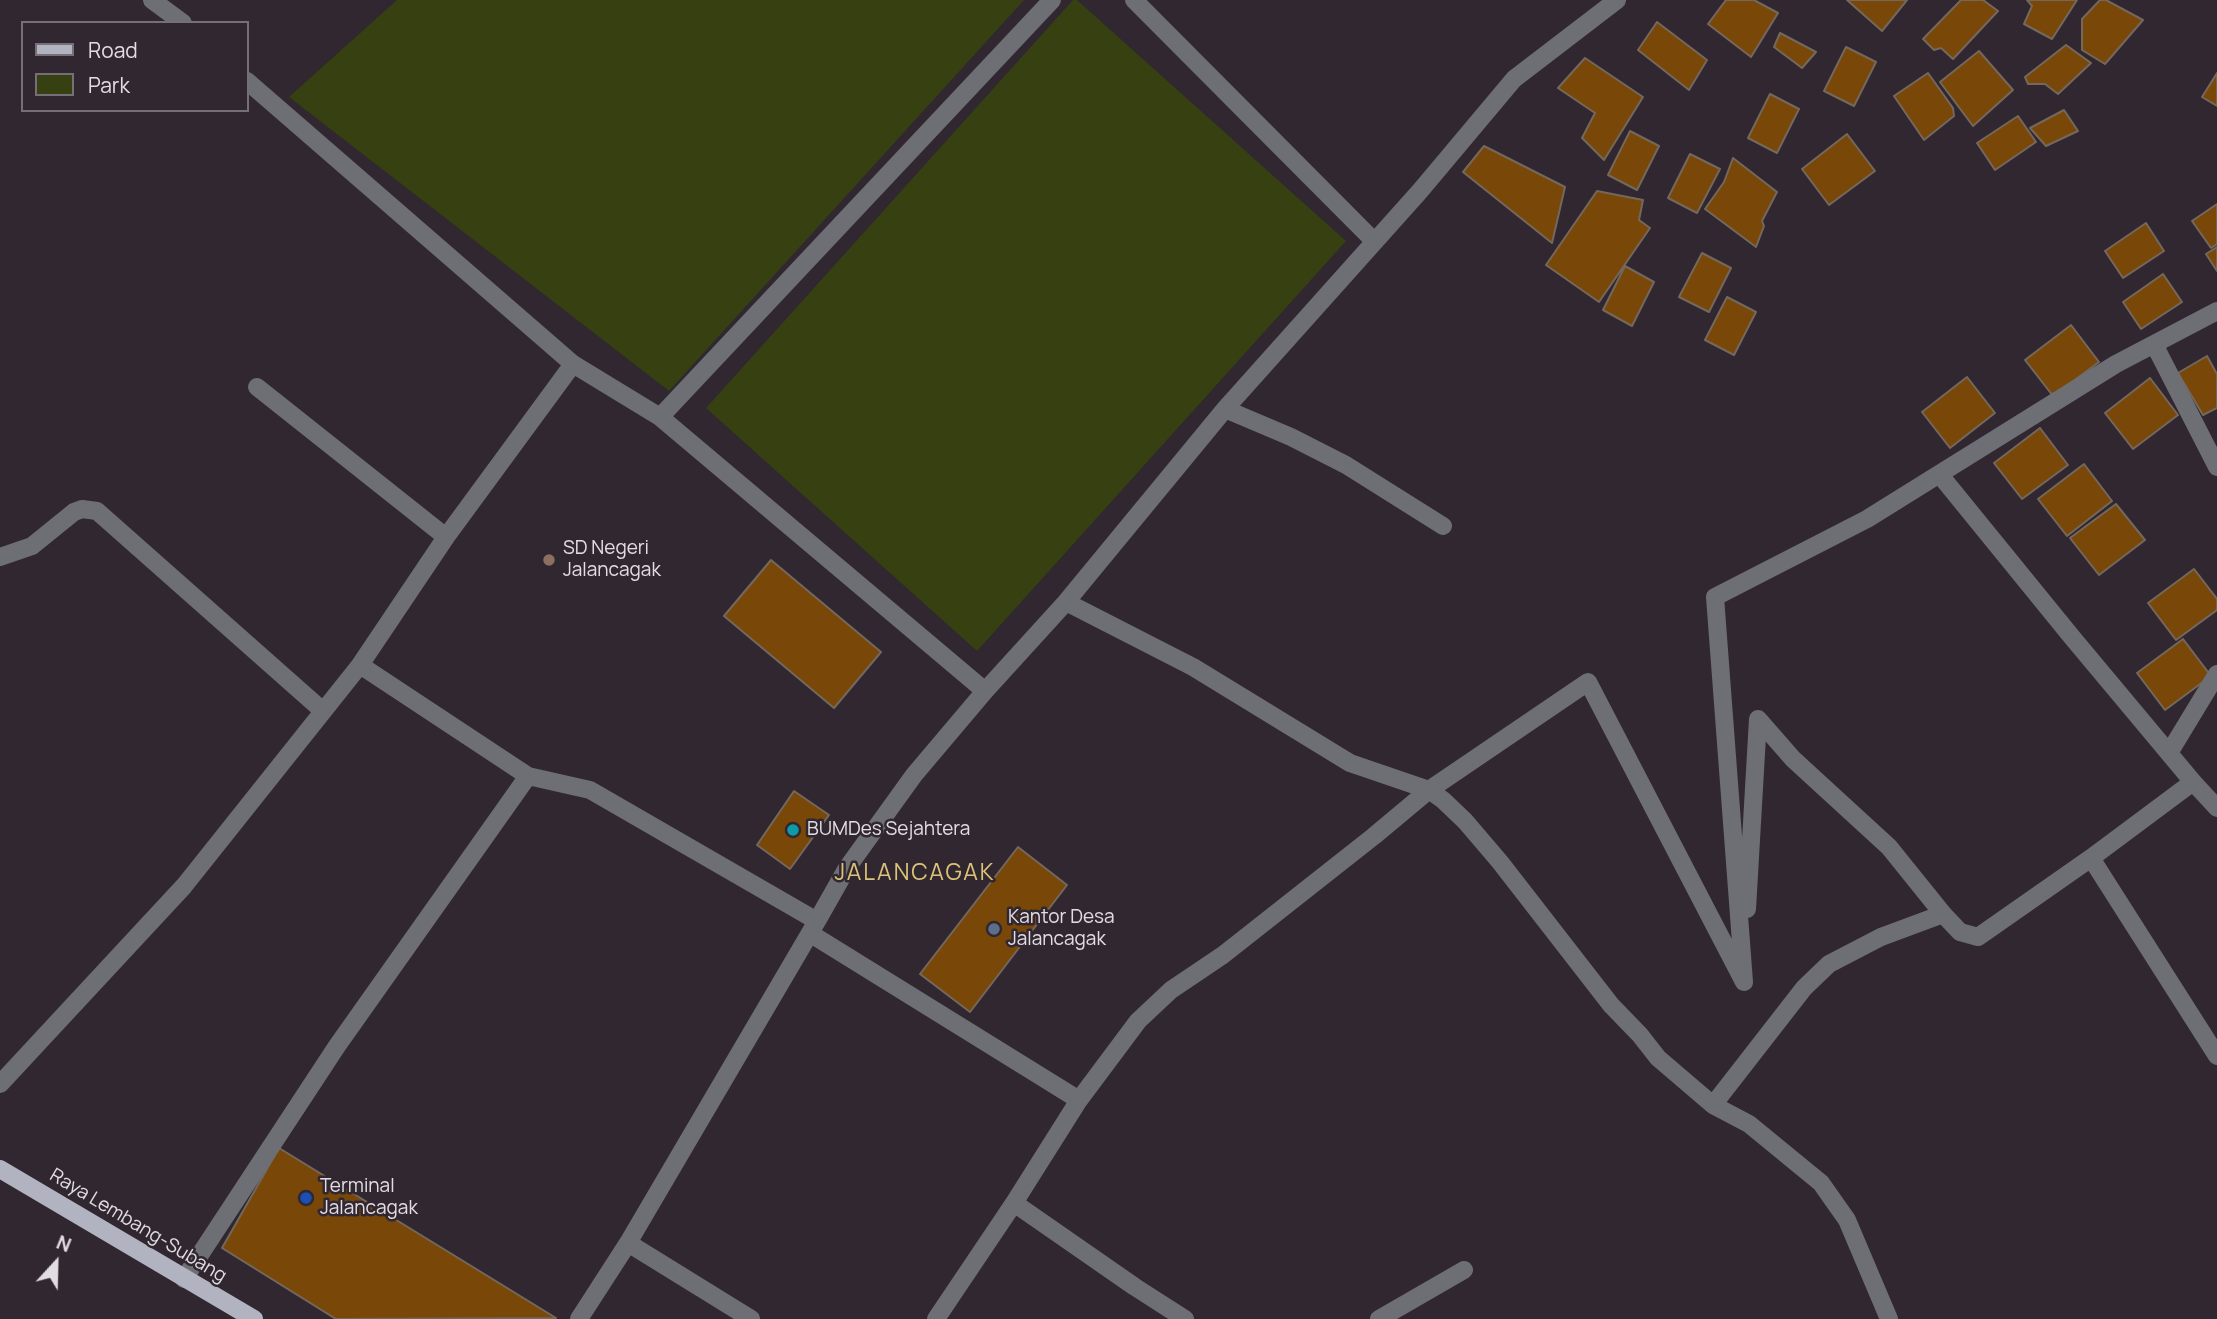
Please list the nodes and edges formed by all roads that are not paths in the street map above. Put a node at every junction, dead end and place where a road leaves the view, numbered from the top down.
1 (152, 0) edge
2 (1052, 0) edge
3 (1134, 0) edge
4 (1617, 0) edge
5 (180, 21) edge
6 (248, 82) edge
7 (1374, 240) junction
8 (2217, 311) edge
9 (2154, 344) junction
10 (573, 364) junction
11 (257, 387) dead end
12 (1225, 409) junction
13 (660, 417) junction
14 (2217, 467) edge
15 (1940, 475) junction
16 (1443, 526) dead end
17 (446, 537) junction
18 (0, 557) edge
19 (1066, 602) junction
20 (360, 665) junction
21 (2217, 674) edge
22 (985, 691) junction
23 (323, 711) junction
24 (2169, 753) junction
25 (528, 776) junction
26 (2193, 782) junction
27 (1429, 790) junction
28 (2217, 808) edge
29 (2091, 858) junction
30 (1943, 914) junction
31 (814, 928) junction
32 (1744, 982) junction
33 (2217, 1056) edge
34 (0, 1084) edge
35 (1079, 1100) junction
36 (1713, 1105) junction
37 (0, 1168) edge
38 (1014, 1203) junction
39 (628, 1243) junction
40 (1464, 1270) dead end
41 (184, 1279) junction
42 (254, 1319) edge
43 (579, 1319) edge
44 (751, 1319) edge
45 (936, 1319) edge
46 (1185, 1319) edge
47 (1379, 1319) edge
48 (1889, 1319) edge

1 - 5 street
2 - 13 street
3 - 7 street
4 - 7 street
6 - 10 street
7 - 12 street
8 - 9 street
9 - 14 street
9 - 15 street
10 - 13 street
10 - 17 street
11 - 17 street
12 - 16 street
12 - 19 street
13 - 22 street
15 - 24 street
15 - 32 street
17 - 20 street
18 - 23 street
19 - 22 street
19 - 27 street
20 - 23 street
20 - 25 street
21 - 24 street
22 - 31 street
23 - 34 street
24 - 26 street
25 - 31 street
25 - 41 street
26 - 28 street
26 - 29 street
27 - 32 street
27 - 35 street
27 - 36 street
29 - 30 street
29 - 33 street
30 - 32 street
30 - 36 street
31 - 35 street
31 - 39 street
35 - 38 street
36 - 48 street
37 - 41 main road, Raya Lembang-Subang
38 - 45 street
38 - 46 street
39 - 43 street
39 - 44 street
40 - 47 street
41 - 42 main road, Raya Lembang-Subang

